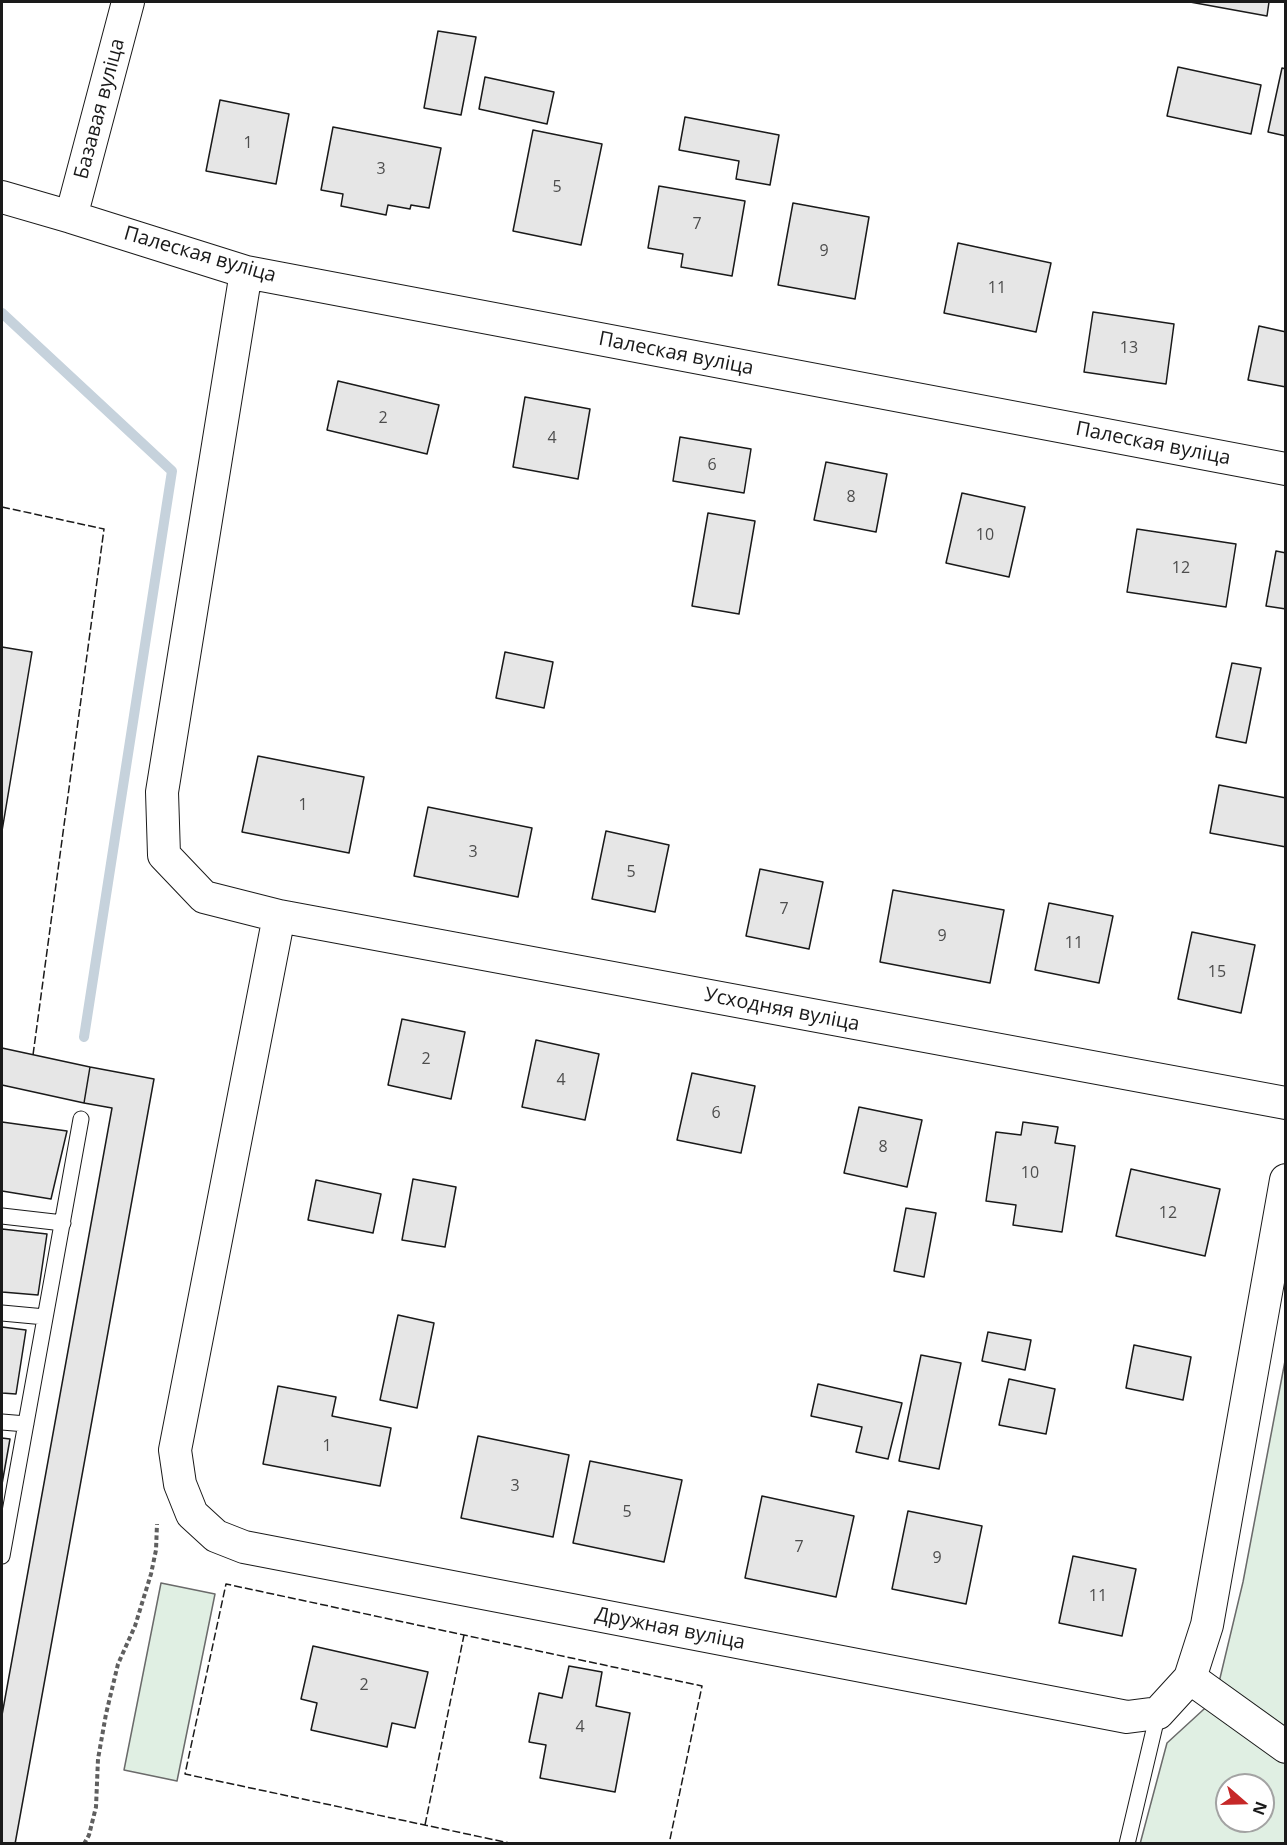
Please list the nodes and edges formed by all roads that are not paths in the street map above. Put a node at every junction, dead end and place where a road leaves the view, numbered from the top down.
1 (128, 2) edge
2 (2, 197) edge
3 (71, 217) junction
4 (246, 272) junction
5 (1286, 469) edge
6 (279, 916) junction
7 (1286, 1103) edge
8 (81, 1119) dead end
9 (1286, 1180) edge
10 (2, 1216) edge
11 (63, 1223) junction
12 (2, 1313) edge
13 (45, 1317) junction
14 (2, 1422) edge
15 (26, 1424) junction
16 (4, 1529) edge
17 (2, 1556) edge
18 (1190, 1678) junction
19 (1158, 1713) junction
20 (1286, 1746) edge
21 (1127, 1844) edge

1 - 3 street, Базавая вуліца
2 - 3 street, Палеская вуліца
3 - 4 street, Палеская вуліца
4 - 5 street, Палеская вуліца
4 - 6 street, Усходняя вуліца
6 - 7 street, Усходняя вуліца
6 - 19 street, Дружная вуліца
8 - 11 lane
9 - 18 street
10 - 11 lane
11 - 13 lane
12 - 13 lane
13 - 15 lane
14 - 15 lane
15 - 16 lane
16 - 17 lane
18 - 19 street
18 - 20 street
19 - 21 lane

